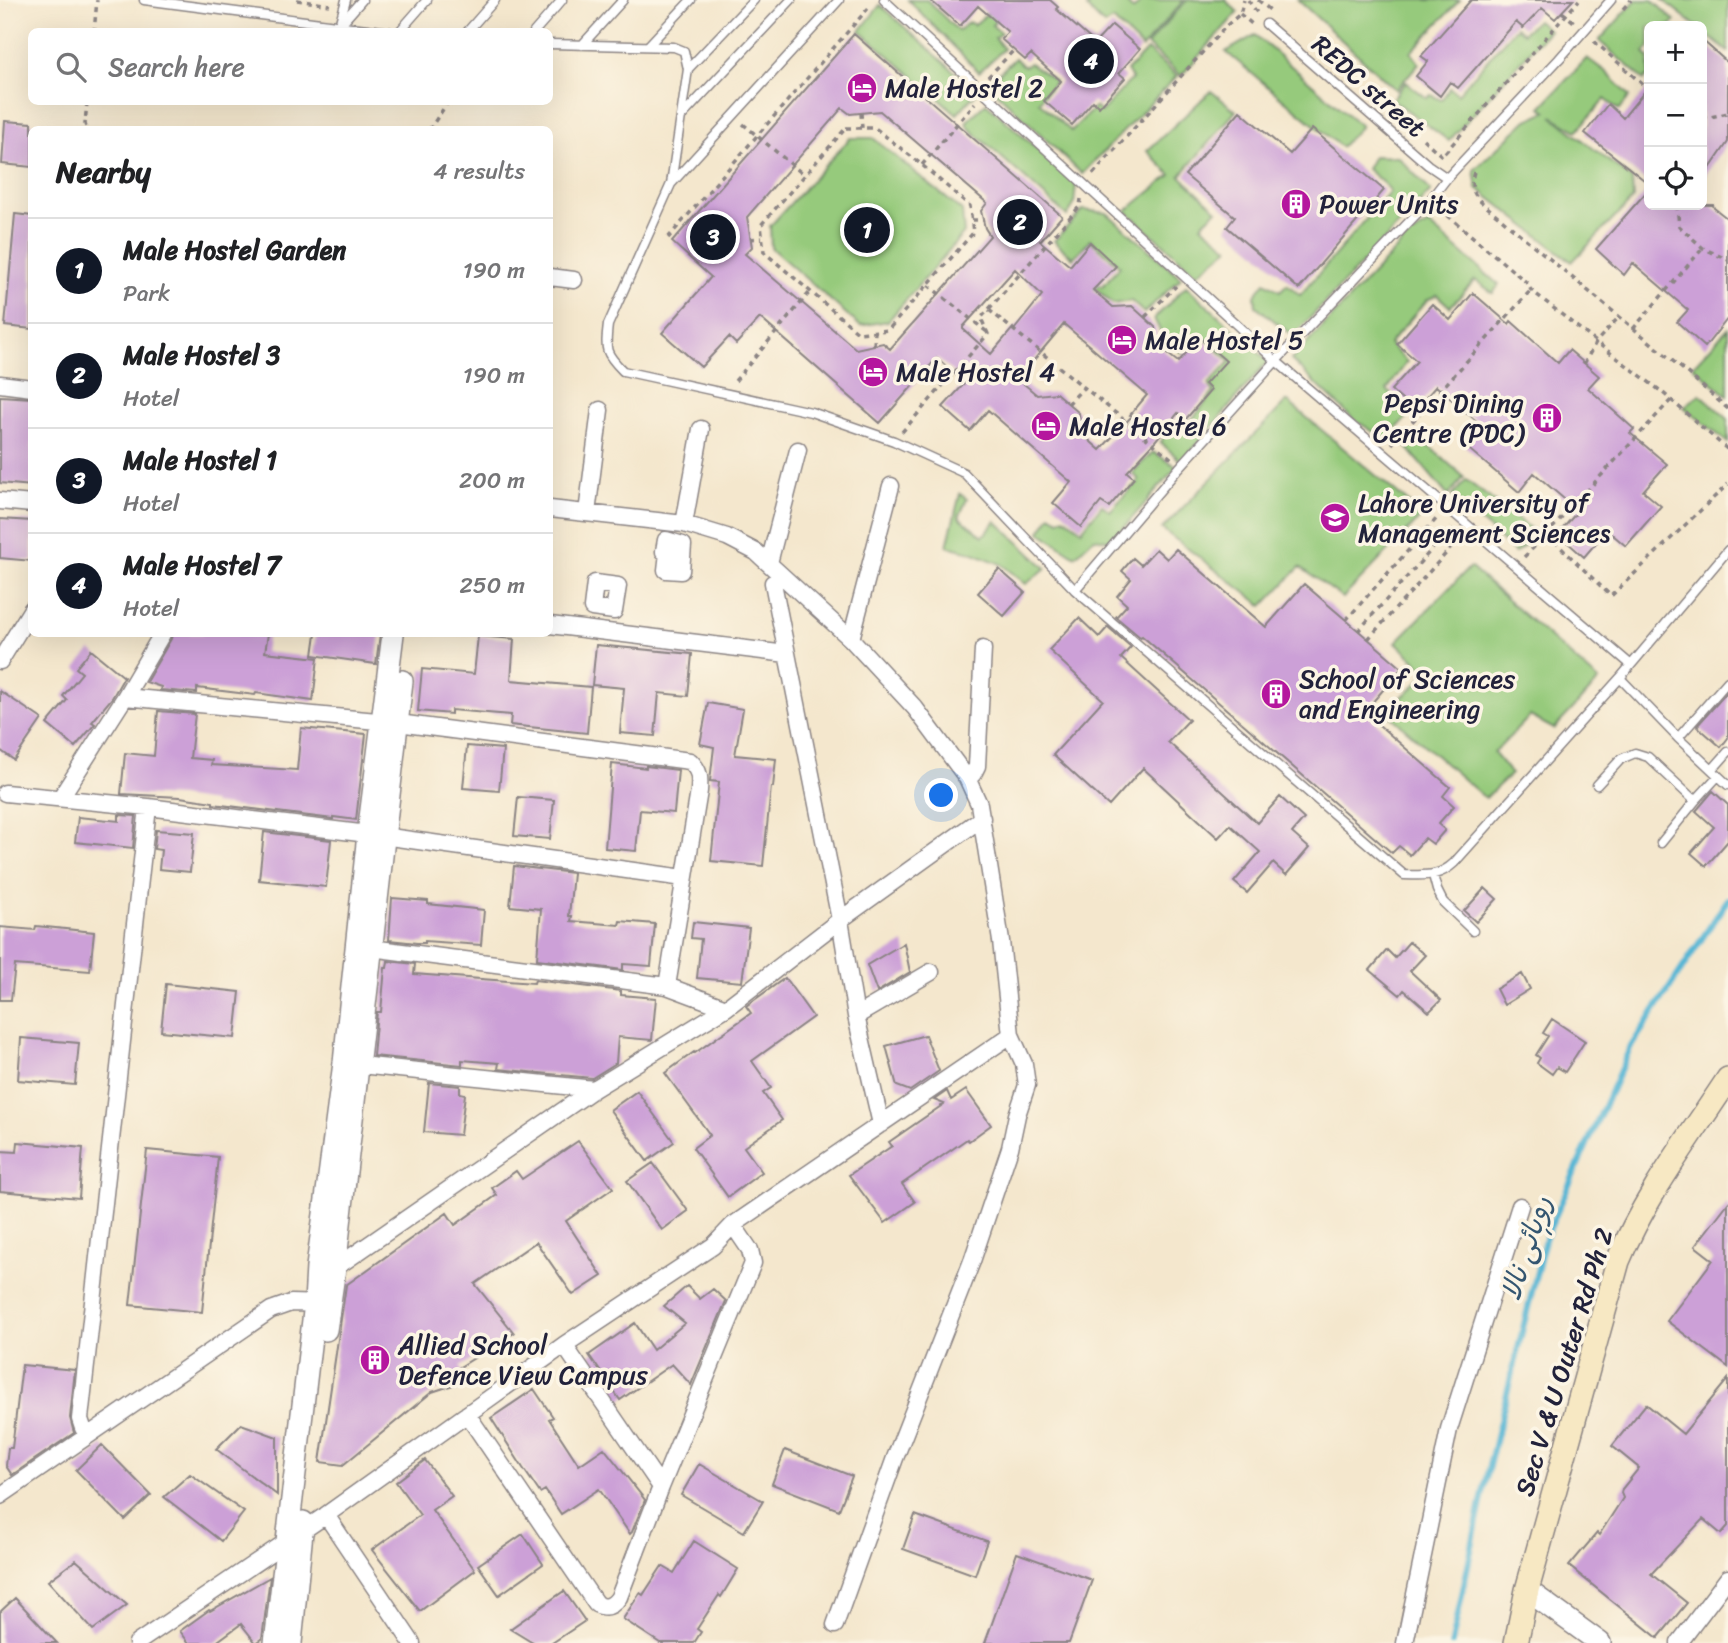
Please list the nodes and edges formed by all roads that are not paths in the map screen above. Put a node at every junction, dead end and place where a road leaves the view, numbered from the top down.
1 (144, 0) edge
2 (362, 0) edge
3 (427, 0) edge
4 (495, 0) edge
5 (562, 0) edge
6 (623, 0) edge
7 (691, 0) edge
8 (754, 0) edge
9 (791, 0) edge
10 (839, 0) edge
11 (884, 0) edge
12 (1611, 0) edge
13 (345, 3) edge
14 (1266, 24) dead end
15 (340, 25) junction
16 (361, 28) edge
17 (402, 28) edge
18 (470, 28) edge
19 (538, 28) edge
20 (553, 44) edge
21 (582, 45) junction
22 (648, 46) junction
23 (688, 69) junction
24 (681, 117) junction
25 (1447, 178) junction
26 (671, 184) junction
27 (553, 277) edge
28 (574, 280) dead end
29 (1276, 361) junction
30 (0, 384) edge
31 (28, 388) edge
32 (600, 410) dead end
33 (701, 429) dead end
34 (797, 450) dead end
35 (891, 486) dead end
36 (0, 501) edge
37 (28, 504) edge
38 (553, 509) edge
39 (587, 513) junction
40 (684, 524) junction
41 (1728, 550) edge
42 (769, 563) junction
43 (782, 577) junction
44 (1075, 590) junction
45 (28, 615) edge
46 (553, 625) edge
47 (160, 637) edge
48 (393, 637) edge
49 (405, 637) edge
50 (851, 639) junction
51 (982, 649) dead end
52 (2, 653) edge
53 (787, 654) junction
54 (1630, 664) junction
55 (1620, 678) junction
56 (1728, 681) edge
57 (125, 697) junction
58 (391, 722) junction
59 (1678, 738) junction
60 (1728, 752) edge
61 (1715, 773) junction
62 (967, 778) junction
63 (1597, 785) dead end
64 (1728, 785) edge
65 (5, 793) dead end
66 (61, 797) junction
67 (1695, 801) junction
68 (148, 807) junction
69 (982, 818) junction
70 (377, 836) junction
71 (1661, 843) dead end
72 (1433, 875) junction
73 (684, 878) junction
74 (840, 920) junction
75 (1473, 931) dead end
76 (364, 947) junction
77 (931, 972) dead end
78 (667, 986) junction
79 (726, 1008) junction
80 (856, 1016) junction
81 (1011, 1035) junction
82 (351, 1065) junction
83 (1728, 1079) edge
84 (594, 1089) junction
85 (881, 1124) junction
86 (1520, 1206) dead end
87 (733, 1225) junction
88 (326, 1267) junction
89 (322, 1304) junction
90 (564, 1345) junction
91 (467, 1415) junction
92 (88, 1436) junction
93 (661, 1487) junction
94 (0, 1496) edge
95 (326, 1515) junction
96 (295, 1535) junction
97 (1728, 1578) edge
98 (1527, 1590) junction
99 (835, 1625) dead end
100 (136, 1643) edge
101 (275, 1643) edge
102 (290, 1643) edge
103 (412, 1643) edge
104 (1405, 1643) edge
105 (1516, 1643) edge
106 (1600, 1643) edge
107 (1679, 1643) edge

1 - 15 lane
2 - 15 lane
3 - 17 lane
4 - 18 lane
5 - 19 lane
6 - 21 lane
7 - 22 lane
8 - 23 lane
9 - 24 lane
10 - 26 lane
11 - 29 lane
12 - 25 lane
13 - 15 lane
14 - 25 lane, REDC street
15 - 16 lane
20 - 21 lane
21 - 22 lane
22 - 23 lane
23 - 24 lane
24 - 26 lane
25 - 29 lane
26 - 44 lane
27 - 28 street
29 - 44 lane
29 - 54 lane
30 - 31 street
32 - 39 street
33 - 40 street
34 - 42 street
35 - 50 street
36 - 37 street
38 - 39 street
39 - 40 street
40 - 42 street
41 - 54 lane
42 - 43 street
43 - 50 street
43 - 53 street
44 - 72 lane
45 - 52 street
46 - 53 street
47 - 57 street
48 - 58 street
49 - 58 street
50 - 62 street
51 - 62 street
53 - 74 street
54 - 55 lane
55 - 59 lane
55 - 72 lane
56 - 59 lane
57 - 58 street
57 - 66 street
58 - 70 street
58 - 73 street
59 - 61 lane
60 - 61 lane
61 - 64 lane
61 - 67 lane
62 - 69 street
63 - 67 lane
65 - 66 street
66 - 68 street
67 - 71 lane
68 - 70 street
68 - 92 street
69 - 74 street
69 - 81 street
70 - 73 street
70 - 76 street
72 - 75 lane
73 - 78 street
74 - 79 street
74 - 80 street
76 - 78 street
76 - 82 street
77 - 80 street
78 - 79 street
79 - 84 street
80 - 85 street
81 - 85 street
81 - 99 street
82 - 84 street
82 - 88 street
83 - 98 main road, Sec V & U Outer Rd Ph 2
84 - 88 street
85 - 87 street
86 - 104 street
87 - 90 street
87 - 93 street
88 - 89 street
89 - 92 street
89 - 96 street
90 - 91 street
90 - 93 street
91 - 93 street
91 - 95 street
92 - 94 street
95 - 96 street
95 - 103 street
96 - 100 street
96 - 101 street
96 - 102 street
97 - 107 street
98 - 105 main road, Sec V & U Outer Rd Ph 2
98 - 106 street

